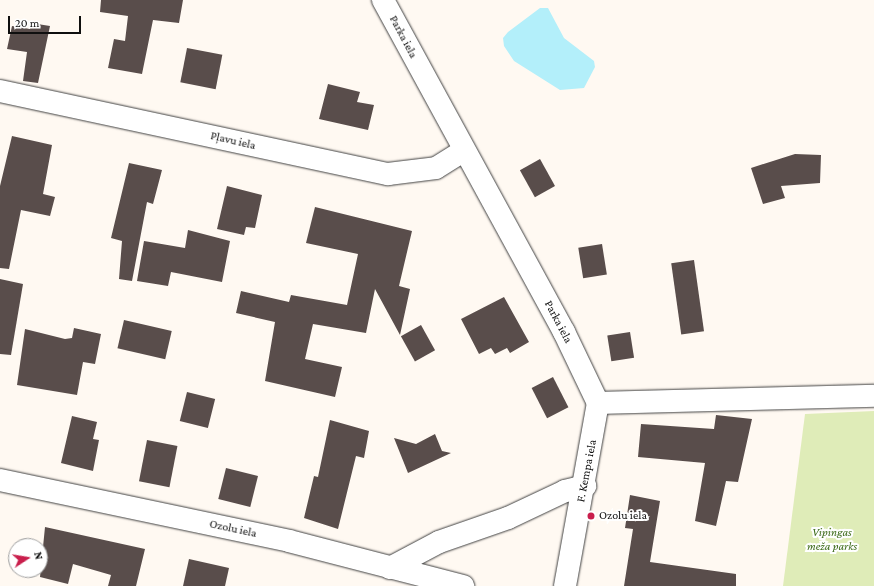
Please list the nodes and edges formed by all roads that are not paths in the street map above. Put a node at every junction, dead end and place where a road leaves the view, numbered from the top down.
1 (383, 0) edge
2 (0, 91) edge
3 (462, 151) junction
4 (874, 396) edge
5 (598, 403) junction
6 (0, 480) edge
7 (585, 486) junction
8 (390, 568) junction
9 (464, 586) edge
10 (564, 586) edge

1 - 3 street, Parka iela
2 - 3 street, Pļavu iela
3 - 5 street, Parka iela
4 - 5 street
5 - 7 street, F. Kempa iela
6 - 8 street, Ozolu iela
7 - 8 street
7 - 10 street, F. Kempa iela
8 - 9 street, Ozolu iela

